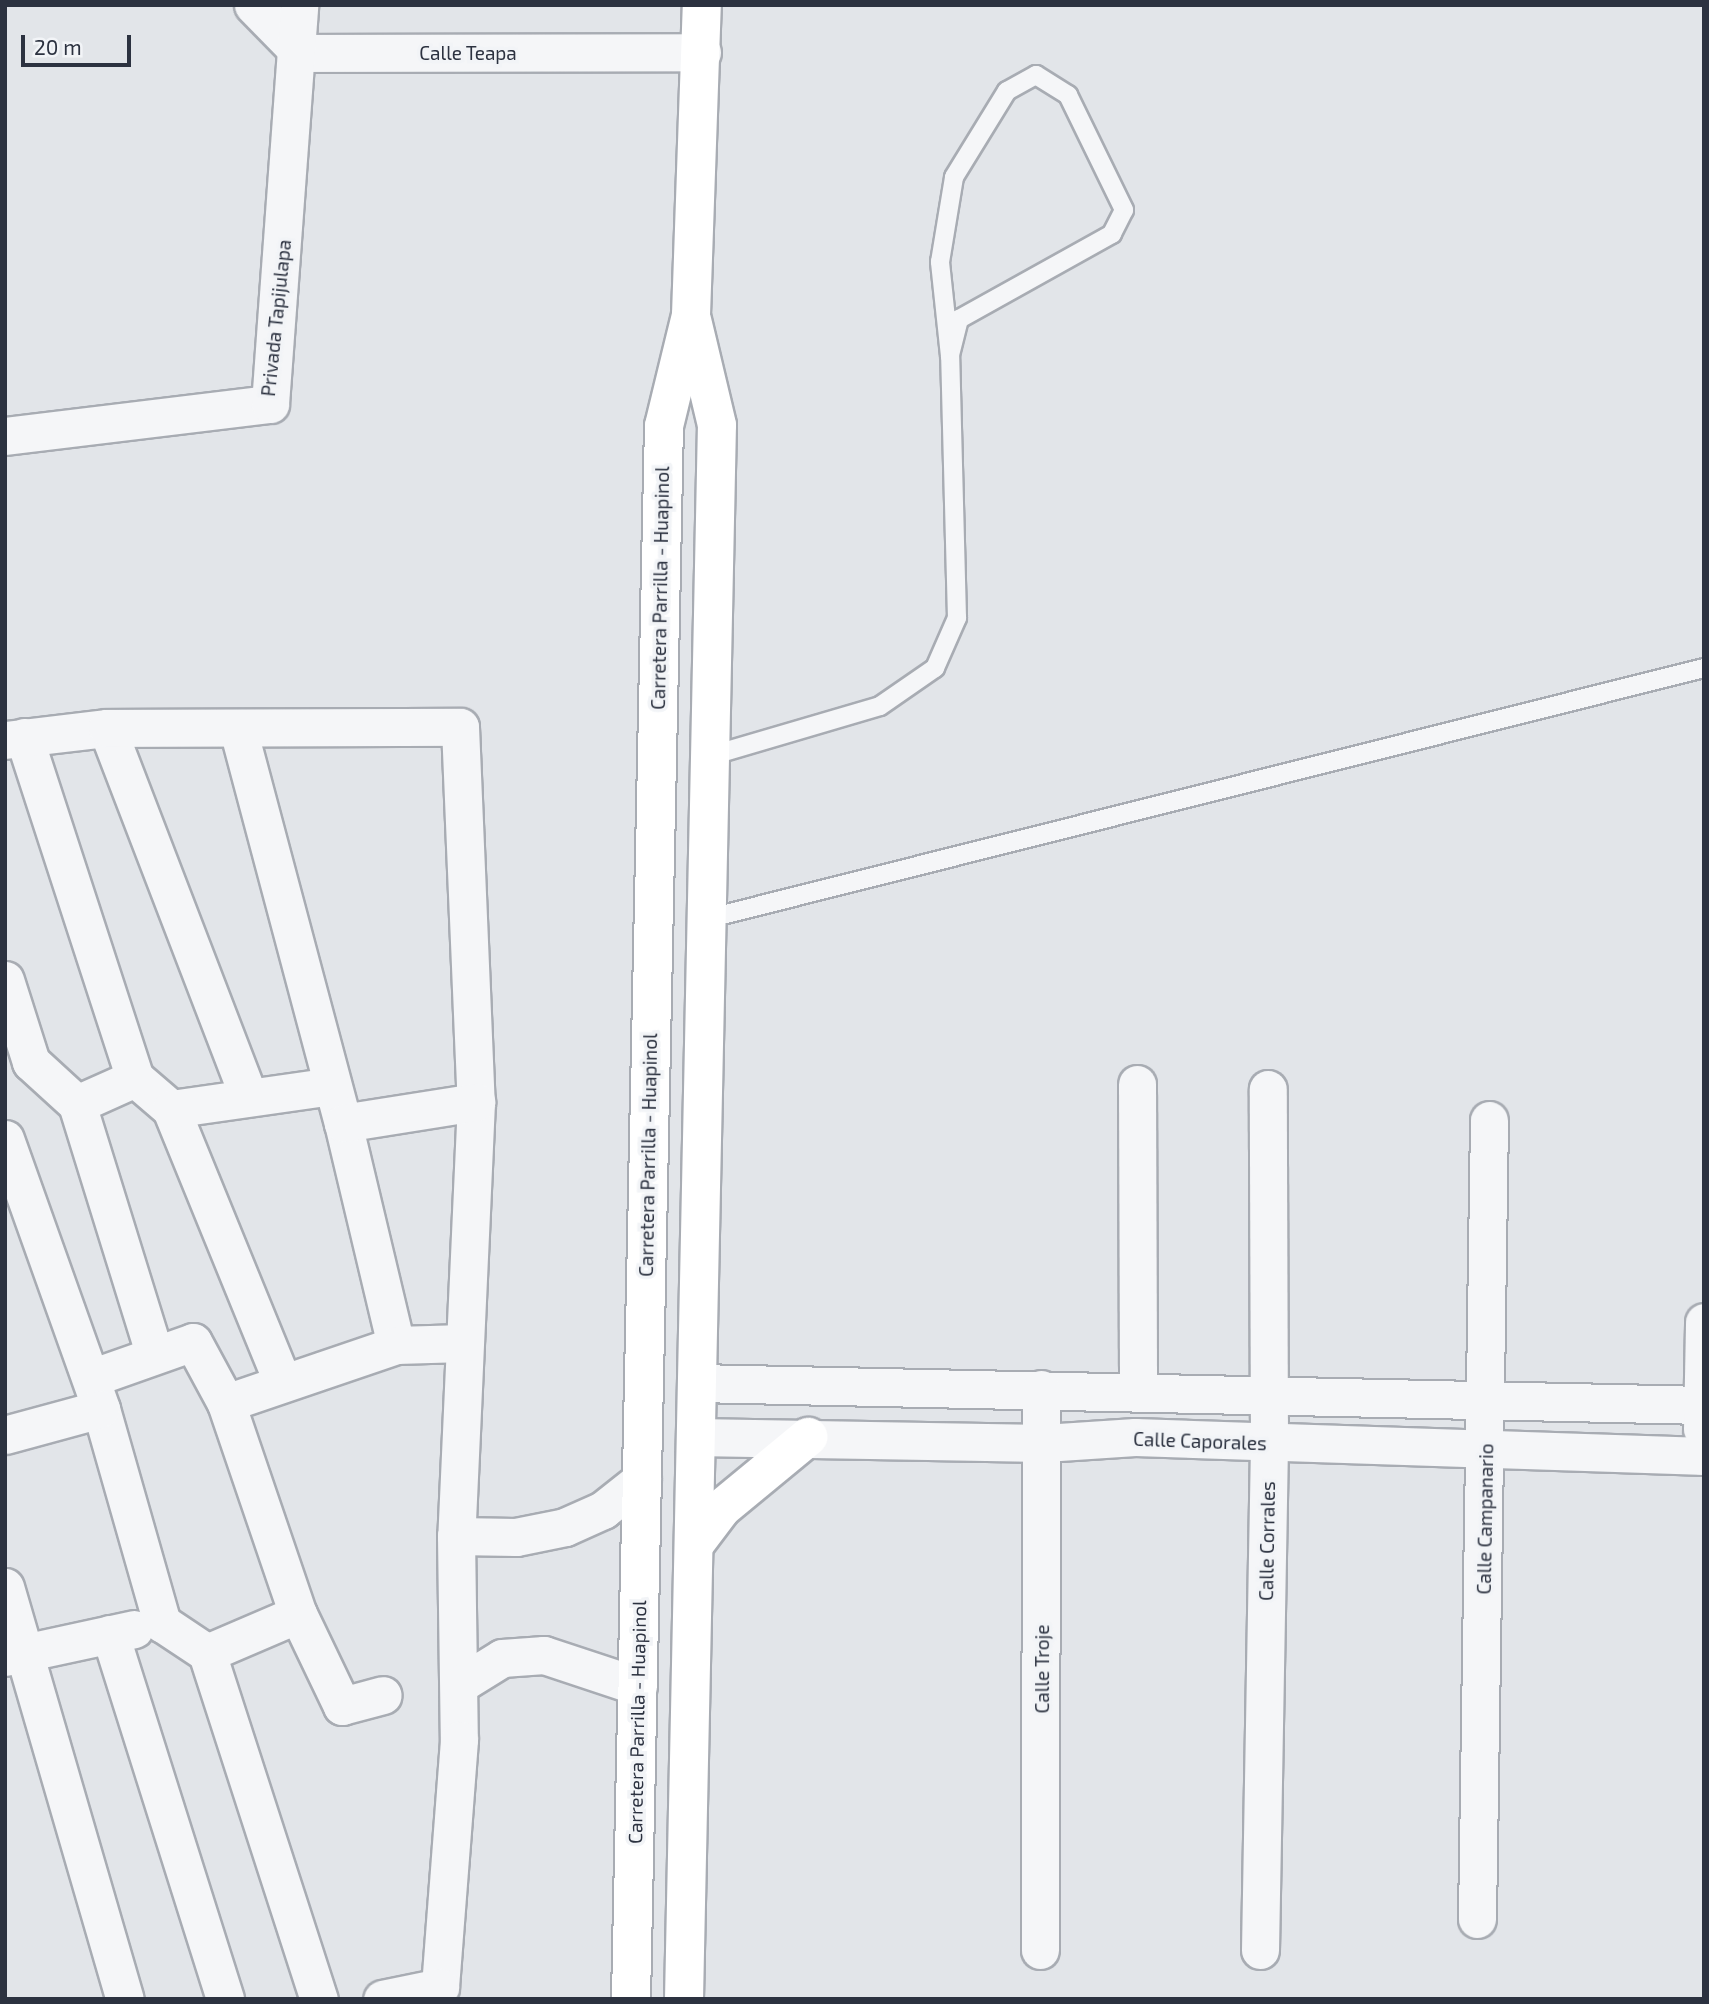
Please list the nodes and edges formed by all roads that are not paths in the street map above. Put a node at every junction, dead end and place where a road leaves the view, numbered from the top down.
1 (253, 5) edge
2 (299, 5) edge
3 (702, 5) edge
4 (702, 52) junction
5 (300, 53) junction
6 (691, 315) junction
7 (950, 356) junction
8 (5, 436) edge
9 (1704, 668) edge
10 (107, 728) junction
11 (238, 729) junction
12 (15, 739) edge
13 (709, 756) junction
14 (706, 919) junction
15 (5, 980) edge
16 (18, 1067) edge
17 (135, 1078) junction
18 (1137, 1084) dead end
19 (332, 1086) junction
20 (1268, 1089) dead end
21 (248, 1095) junction
22 (476, 1101) junction
23 (78, 1104) junction
24 (171, 1109) junction
25 (1489, 1120) dead end
26 (343, 1123) junction
27 (5, 1139) edge
28 (1704, 1322) edge
29 (464, 1343) junction
30 (396, 1345) junction
31 (154, 1352) junction
32 (283, 1383) junction
33 (696, 1383) junction
34 (1041, 1389) junction
35 (1138, 1390) junction
36 (1266, 1392) junction
37 (96, 1394) junction
38 (1485, 1402) junction
39 (226, 1403) junction
40 (1702, 1405) edge
41 (5, 1435) edge
42 (695, 1437) junction
43 (808, 1437) junction
44 (1044, 1443) junction
45 (1269, 1443) junction
46 (1704, 1445) edge
47 (1487, 1450) junction
48 (1704, 1455) edge
49 (642, 1479) junction
50 (456, 1536) junction
51 (694, 1545) junction
52 (5, 1587) edge
53 (298, 1614) junction
54 (162, 1623) junction
55 (110, 1634) junction
56 (207, 1653) junction
57 (14, 1654) edge
58 (460, 1684) junction
59 (638, 1686) junction
60 (383, 1695) dead end
61 (1477, 1919) dead end
62 (1040, 1950) dead end
63 (1260, 1950) dead end
64 (125, 1999) edge
65 (225, 1999) edge
66 (319, 1999) edge
67 (382, 1999) edge
68 (631, 1999) edge
69 (684, 1999) edge

1 - 5 street
2 - 5 street
3 - 4 main road, Carretera Parrilla - Huapinol
4 - 5 street, Calle Teapa
4 - 6 main road, Carretera Parrilla - Huapinol
5 - 8 street, Privada Tapijulapa
6 - 13 main road, Carretera Parrilla - Huapinol
6 - 49 main road, Carretera Parrilla - Huapinol
7 - 7 lane
7 - 13 lane
9 - 14 lane
10 - 11 street
10 - 12 street
10 - 21 street
11 - 19 street
11 - 22 street
12 - 17 street
13 - 14 main road, Carretera Parrilla - Huapinol
14 - 33 main road, Carretera Parrilla - Huapinol
15 - 16 street
16 - 23 street
17 - 23 street
17 - 24 street
18 - 35 street
19 - 21 street
19 - 26 street
20 - 36 street, Calle Corrales
21 - 24 street
22 - 26 street
22 - 29 street
23 - 31 street
24 - 32 street
25 - 38 street, Calle Campanario
26 - 30 street
27 - 37 street
28 - 40 street
29 - 30 street
29 - 50 street
30 - 32 street
31 - 37 street
31 - 39 street
32 - 39 street
33 - 34 street
33 - 42 main road, Carretera Parrilla - Huapinol
34 - 35 street
34 - 44 street, Calle Troje
35 - 36 street
36 - 38 street
36 - 45 street, Calle Corrales
37 - 41 street
37 - 54 street
38 - 40 street
38 - 47 street, Calle Campanario
39 - 53 street
40 - 46 street
42 - 43 street, Calle Caporales
42 - 51 main road, Carretera Parrilla - Huapinol
43 - 44 street, Calle Caporales
43 - 51 main road
44 - 45 street, Calle Caporales
44 - 62 street, Calle Troje
45 - 47 street, Calle Caporales
45 - 63 street, Calle Corrales
47 - 48 street, Calle Caporales
47 - 61 street, Calle Campanario
49 - 50 street
49 - 59 main road, Carretera Parrilla - Huapinol
50 - 58 street
51 - 69 main road, Carretera Parrilla - Huapinol
52 - 57 street
53 - 56 street
53 - 60 street
54 - 55 street
54 - 56 street
55 - 57 street
55 - 65 street
56 - 66 street
57 - 64 street
58 - 59 street
58 - 67 street
59 - 68 main road, Carretera Parrilla - Huapinol

